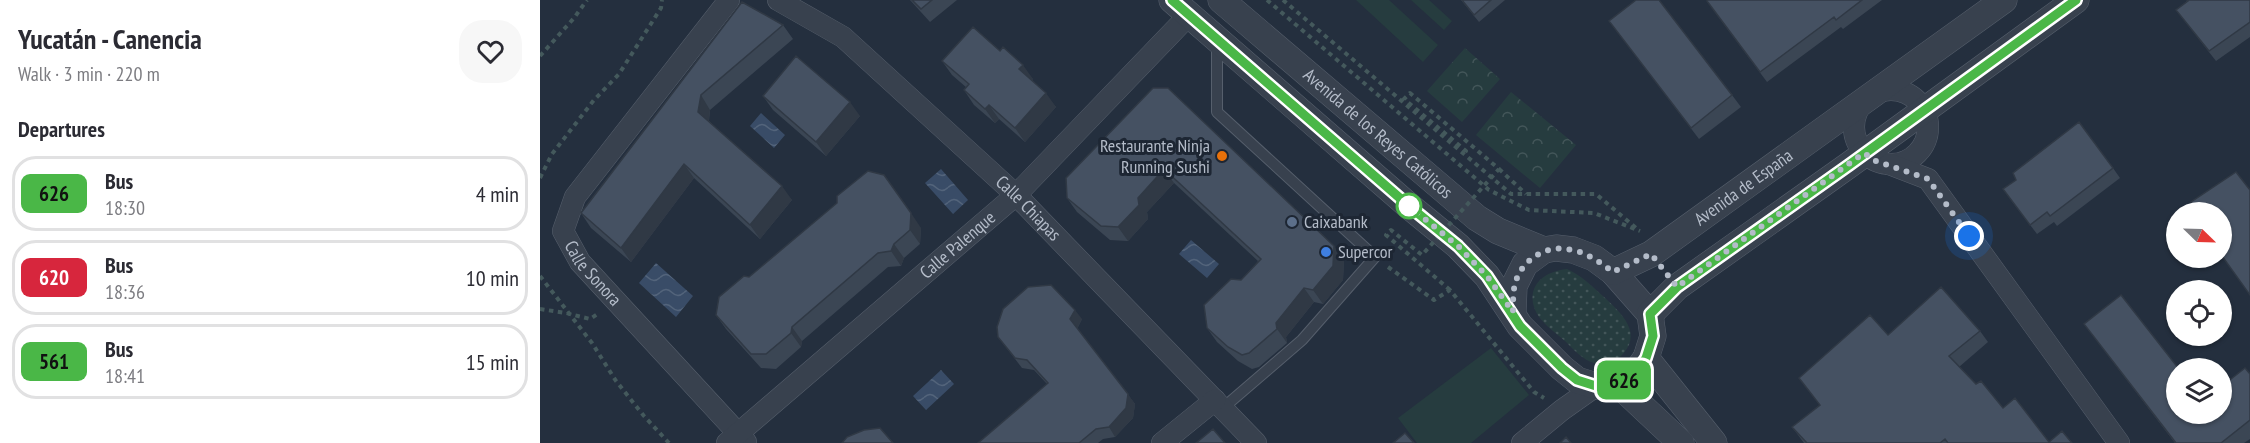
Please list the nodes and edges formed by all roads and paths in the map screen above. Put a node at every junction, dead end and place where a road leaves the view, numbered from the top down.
1 (586, 0) edge
2 (662, 0) edge
3 (729, 0) edge
4 (778, 0) edge
5 (1221, 0) edge
6 (1267, 0) edge
7 (1283, 0) edge
8 (2004, 0) edge
9 (2076, 0) edge
10 (1181, 7) edge
11 (1217, 38) junction
12 (540, 56) edge
13 (1870, 96) junction
14 (1924, 109) junction
15 (1927, 139) junction
16 (1864, 153) junction
17 (1464, 154) junction
18 (1889, 165) junction
19 (1499, 169) junction
20 (540, 178) edge
21 (1928, 179) junction
22 (1527, 194) junction
23 (1016, 195) junction
24 (1648, 226) dead end
25 (1640, 232) junction
26 (1544, 250) junction
27 (1651, 254) junction
28 (1374, 257) junction
29 (1613, 272) junction
30 (540, 276) edge
31 (1450, 290) junction
32 (616, 301) junction
33 (540, 309) edge
34 (1513, 312) junction
35 (566, 313) junction
36 (1650, 314) junction
37 (1646, 358) junction
38 (1607, 385) junction
39 (1219, 404) junction
40 (1562, 410) junction
41 (737, 440) edge
42 (669, 443) edge
43 (1162, 443) edge
44 (1256, 443) edge
45 (1522, 443) edge
46 (1681, 443) edge
47 (1714, 443) edge
48 (2119, 443) edge

1 - 12 path
2 - 20 path
3 - 32 street, Calle Sonora
4 - 23 street, Calle Chiapas
5 - 26 street, Avenida de los Reyes Católicos
6 - 25 path
7 - 17 path
8 - 13 street, Avenida de España
9 - 14 street
10 - 11 street, Avenida de los Reyes Católicos
10 - 23 street, Calle Palenque
11 - 28 lane
11 - 34 street, Avenida de los Reyes Católicos
13 - 14 street, Avenida de España
13 - 16 street, Avenida de España
13 - 27 street, Avenida de España
14 - 15 street
14 - 16 street
15 - 18 street
15 - 21 street
16 - 18 street
16 - 36 street
17 - 19 path, bridge
17 - 22 path
18 - 21 street
19 - 22 path
19 - 31 path, bridge
21 - 48 street
22 - 25 path
23 - 39 street, Calle Chiapas
23 - 41 street, Calle Palenque
24 - 25 path
25 - 27 path
26 - 29 street
26 - 34 street
27 - 29 street, Avenida de España
28 - 31 path
28 - 39 lane
29 - 36 street
30 - 35 path
31 - 40 path
32 - 35 path
32 - 41 street, Calle Sonora
33 - 35 path
34 - 38 street
35 - 42 path
36 - 37 street
37 - 38 street
37 - 47 street
38 - 40 street
38 - 46 street
39 - 43 street
39 - 44 street, Calle Chiapas
40 - 45 street

